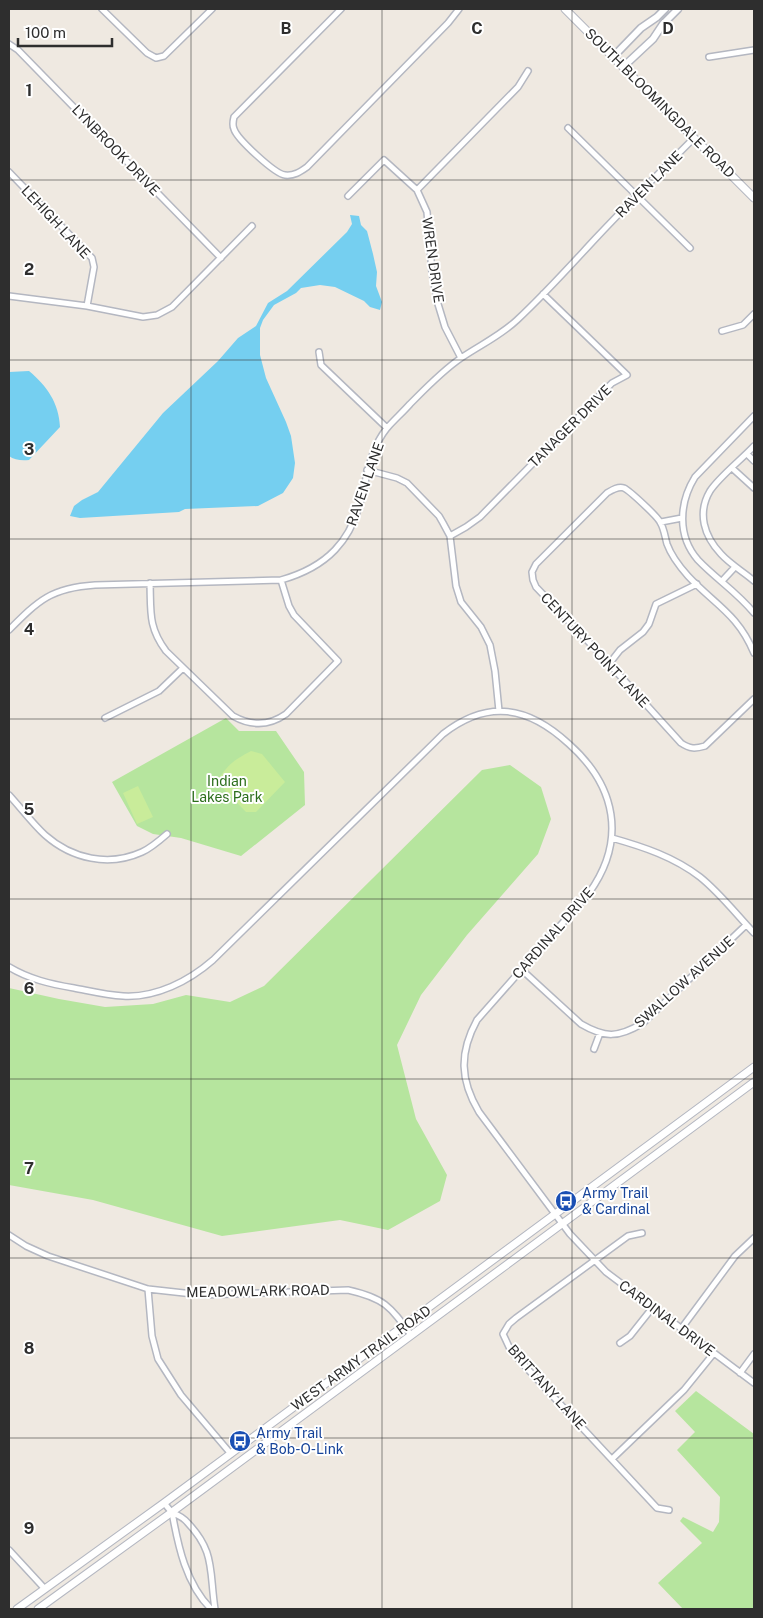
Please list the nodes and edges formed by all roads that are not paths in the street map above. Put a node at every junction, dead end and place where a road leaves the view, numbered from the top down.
1 (102, 9) edge
2 (212, 9) edge
3 (341, 9) edge
4 (459, 9) edge
5 (565, 9) edge
6 (665, 9) edge
7 (678, 9) edge
8 (9, 44) edge
9 (754, 50) edge
10 (613, 57) junction
11 (709, 57) dead end
12 (623, 67) junction
13 (528, 71) dead end
14 (568, 128) dead end
15 (694, 138) junction
16 (9, 172) edge
17 (417, 190) junction
18 (348, 196) dead end
19 (636, 196) junction
20 (754, 198) edge
21 (252, 226) dead end
22 (690, 248) dead end
23 (221, 258) junction
24 (543, 294) junction
25 (9, 296) edge
26 (87, 306) junction
27 (754, 314) edge
28 (722, 331) dead end
29 (319, 352) dead end
30 (461, 358) junction
31 (754, 416) edge
32 (387, 428) junction
33 (754, 446) edge
34 (747, 454) junction
35 (754, 461) edge
36 (732, 468) junction
37 (367, 470) junction
38 (754, 488) edge
39 (682, 518) junction
40 (661, 522) junction
41 (450, 536) junction
42 (735, 567) junction
43 (281, 580) junction
44 (722, 581) junction
45 (754, 581) edge
46 (150, 583) junction
47 (697, 584) junction
48 (754, 613) edge
49 (9, 630) edge
50 (752, 640) edge
51 (754, 653) edge
52 (609, 664) junction
53 (184, 668) junction
54 (754, 699) edge
55 (499, 711) junction
56 (105, 718) dead end
57 (9, 795) edge
58 (167, 834) dead end
59 (612, 838) junction
60 (746, 925) junction
61 (754, 933) edge
62 (9, 966) edge
63 (522, 970) junction
64 (600, 1033) junction
65 (594, 1049) dead end
66 (754, 1067) edge
67 (754, 1082) edge
68 (555, 1215) junction
69 (562, 1224) junction
70 (642, 1233) dead end
71 (9, 1235) edge
72 (754, 1238) edge
73 (594, 1260) junction
74 (148, 1289) junction
75 (653, 1308) junction
76 (405, 1326) junction
77 (681, 1328) junction
78 (411, 1335) junction
79 (620, 1343) dead end
80 (714, 1353) junction
81 (754, 1354) edge
82 (740, 1373) junction
83 (754, 1383) edge
84 (231, 1454) junction
85 (612, 1459) junction
86 (164, 1503) junction
87 (669, 1510) dead end
88 (172, 1512) junction
89 (9, 1550) edge
90 (45, 1590) junction
91 (16, 1609) edge
92 (38, 1609) edge
93 (211, 1609) edge
94 (215, 1609) edge

1 - 2 street
3 - 4 street
5 - 10 main road, SOUTH BLOOMINGDALE ROAD
6 - 10 street
7 - 12 street
8 - 23 street, LYNBROOK DRIVE
9 - 11 street
10 - 12 main road, SOUTH BLOOMINGDALE ROAD
12 - 15 main road, SOUTH BLOOMINGDALE ROAD
13 - 17 street
14 - 19 street
15 - 19 street, RAVEN LANE
15 - 20 main road, SOUTH BLOOMINGDALE ROAD
16 - 26 street, LEHIGH LANE
17 - 18 street, WREN DRIVE
17 - 30 street, WREN DRIVE
19 - 22 street
19 - 24 street, RAVEN LANE
21 - 23 street
23 - 26 street
24 - 30 street, RAVEN LANE
24 - 41 street, TANAGER DRIVE
25 - 26 street
27 - 28 street
29 - 32 street
30 - 32 street, RAVEN LANE
31 - 39 street
32 - 37 street, RAVEN LANE
33 - 34 street
34 - 35 street
34 - 36 street
36 - 38 street
36 - 42 street
37 - 41 street
37 - 43 street, RAVEN LANE
39 - 40 street
39 - 44 street
40 - 47 street
40 - 52 street, CENTURY POINT LANE
41 - 55 street
42 - 44 street
42 - 45 street
43 - 46 street, RAVEN LANE
43 - 53 street
44 - 48 street
46 - 49 street, RAVEN LANE
46 - 53 street
47 - 50 street
47 - 52 street
50 - 51 street
52 - 54 street, CENTURY POINT LANE
53 - 56 street
55 - 59 street, CARDINAL DRIVE
55 - 62 street, CARDINAL DRIVE
57 - 58 street
59 - 60 street
59 - 63 street, CARDINAL DRIVE
60 - 61 street
60 - 64 street, SWALLOW AVENUE
63 - 64 street, SWALLOW AVENUE
63 - 68 street, CARDINAL DRIVE
64 - 65 street
66 - 68 main road, WEST ARMY TRAIL ROAD
67 - 69 main road, WEST ARMY TRAIL ROAD
68 - 69 street, CARDINAL DRIVE
68 - 76 main road, WEST ARMY TRAIL ROAD
69 - 73 street, CARDINAL DRIVE
69 - 78 main road, WEST ARMY TRAIL ROAD
70 - 73 street
71 - 74 street, MEADOWLARK ROAD
72 - 77 street
73 - 75 street, CARDINAL DRIVE
73 - 85 street, BRITTANY LANE
74 - 76 street, MEADOWLARK ROAD
74 - 84 street
75 - 77 street, CARDINAL DRIVE
75 - 79 street
76 - 78 street, MEADOWLARK ROAD
76 - 84 main road, WEST ARMY TRAIL ROAD
77 - 80 street, CARDINAL DRIVE
78 - 88 main road, WEST ARMY TRAIL ROAD
80 - 82 street, CARDINAL DRIVE
80 - 85 street
81 - 82 street
82 - 83 street, CARDINAL DRIVE
84 - 86 main road, WEST ARMY TRAIL ROAD
85 - 87 street
86 - 88 street
86 - 90 main road, WEST ARMY TRAIL ROAD
88 - 92 main road, WEST ARMY TRAIL ROAD
88 - 93 street
88 - 94 street
89 - 90 street
90 - 91 main road, WEST ARMY TRAIL ROAD

